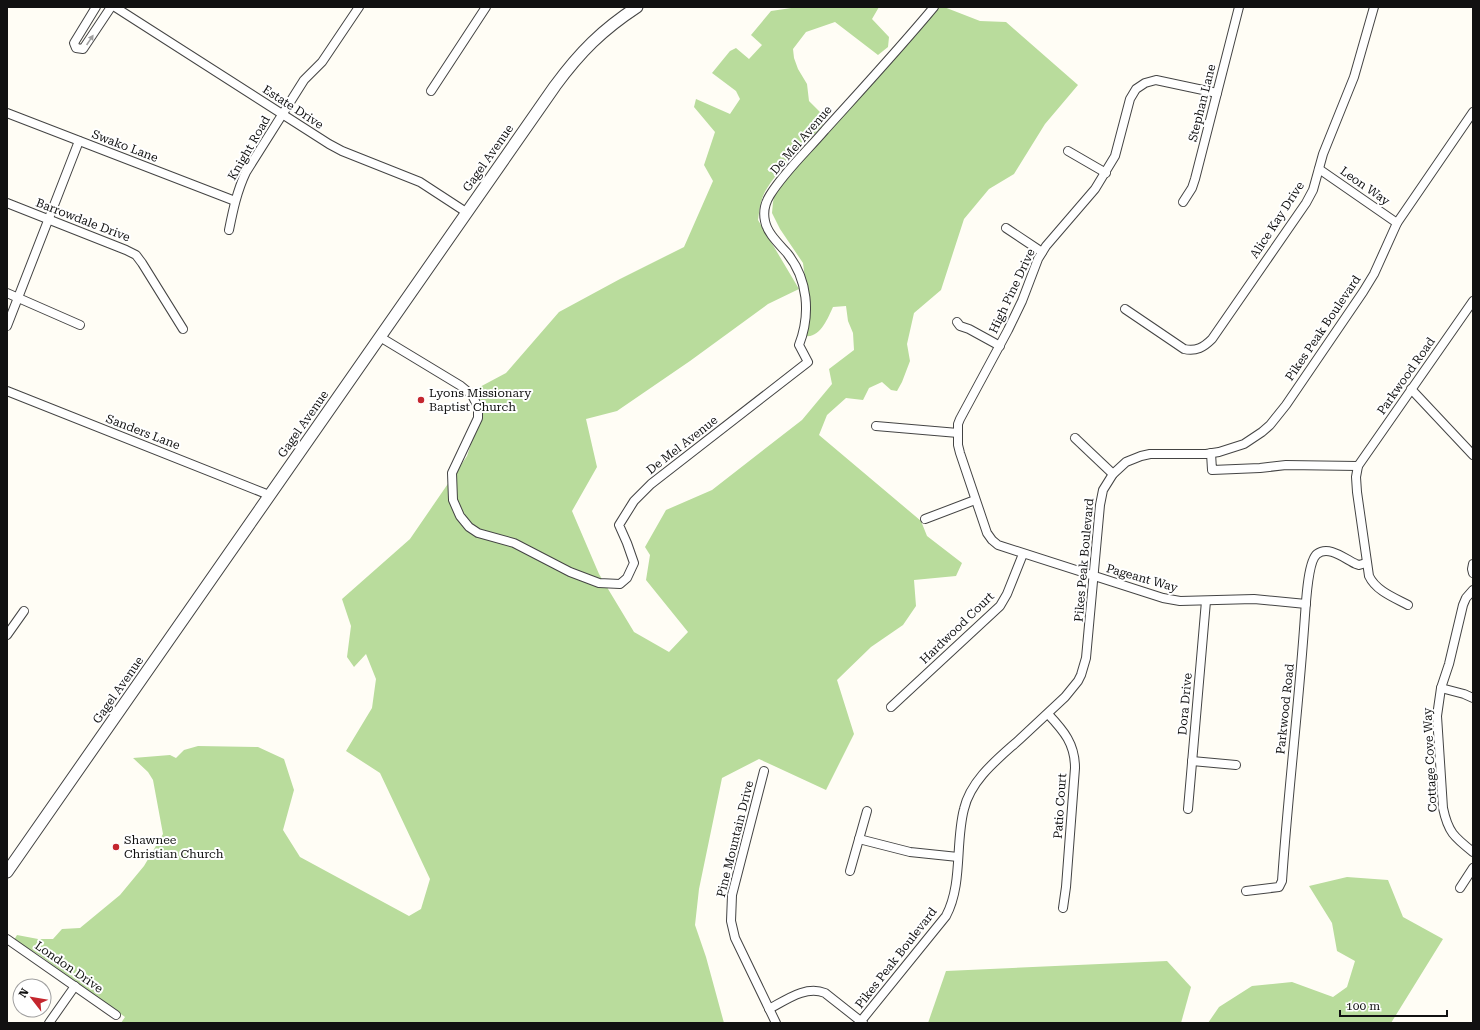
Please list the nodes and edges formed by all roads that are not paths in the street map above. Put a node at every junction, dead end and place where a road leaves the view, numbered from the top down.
1 (96, 7) edge
2 (111, 7) edge
3 (115, 7) edge
4 (359, 7) edge
5 (486, 7) edge
6 (637, 7) edge
7 (934, 7) edge
8 (1239, 7) edge
9 (1374, 7) edge
10 (431, 91) dead end
11 (1217, 93) junction
12 (1473, 112) edge
13 (7, 113) edge
14 (282, 114) junction
15 (79, 141) junction
16 (1068, 151) dead end
17 (1319, 169) junction
18 (1106, 173) junction
19 (235, 201) junction
20 (1183, 202) dead end
21 (7, 203) edge
22 (466, 212) junction
23 (48, 220) junction
24 (1397, 223) junction
25 (1006, 228) dead end
26 (229, 230) dead end
27 (1042, 252) junction
28 (7, 293) edge
29 (18, 297) junction
30 (1473, 301) edge
31 (1126, 309) dead end
32 (956, 322) dead end
33 (80, 325) dead end
34 (7, 326) edge
35 (183, 329) dead end
36 (380, 337) junction
37 (1000, 346) junction
38 (1411, 389) junction
39 (7, 391) edge
40 (876, 426) dead end
41 (958, 433) junction
42 (1075, 438) dead end
43 (1210, 454) junction
44 (1473, 455) edge
45 (1358, 466) junction
46 (1113, 474) junction
47 (269, 495) junction
48 (976, 500) junction
49 (926, 519) dead end
50 (1023, 554) junction
51 (1366, 563) junction
52 (1473, 564) edge
53 (1473, 573) edge
54 (1093, 576) junction
55 (1473, 590) edge
56 (1206, 601) junction
57 (1306, 604) junction
58 (1408, 605) dead end
59 (24, 610) dead end
60 (7, 635) edge
61 (1441, 688) junction
62 (1473, 698) edge
63 (891, 707) dead end
64 (1048, 714) junction
65 (1192, 761) junction
66 (1236, 765) dead end
67 (764, 771) dead end
68 (1188, 809) dead end
69 (866, 811) dead end
70 (859, 839) junction
71 (1473, 852) edge
72 (958, 857) junction
73 (1473, 868) edge
74 (850, 871) dead end
75 (7, 872) edge
76 (1460, 888) dead end
77 (1246, 891) dead end
78 (1063, 908) dead end
79 (7, 939) edge
80 (75, 986) junction
81 (769, 1009) junction
82 (116, 1015) dead end
83 (862, 1022) edge
84 (49, 1023) edge
85 (776, 1023) edge

1 -> 2 street
3 - 14 street, Estate Drive
4 - 14 street, Knight Road
5 - 10 street
6 - 22 street, Gagel Avenue
7 - 36 street, De Mel Avenue
8 - 11 street, Stephan Lane
9 - 17 street, Alice Kay Drive
11 - 18 street, High Pine Drive
11 - 20 street, Stephan Lane
12 - 24 street, Pikes Peak Boulevard
13 - 15 street, Swako Lane
14 - 19 street, Knight Road
14 - 22 street, Estate Drive
15 - 19 street, Swako Lane
15 - 23 street
16 - 18 street
17 - 24 street, Leon Way
17 - 31 street, Alice Kay Drive
18 - 27 street, High Pine Drive
19 - 26 street, Knight Road
21 - 23 street, Barrowdale Drive
22 - 36 street, Gagel Avenue
23 - 29 street
23 - 35 street, Barrowdale Drive
24 - 43 street, Pikes Peak Boulevard
25 - 27 street
27 - 37 street, High Pine Drive
28 - 29 street
29 - 33 street
29 - 34 street
30 - 38 street, Parkwood Road
32 - 37 street
36 - 47 street, Gagel Avenue
37 - 41 street, High Pine Drive
38 - 44 street
38 - 45 street, Parkwood Road
39 - 47 street, Sanders Lane
40 - 41 street
41 - 48 street, High Pine Drive
42 - 46 street
43 - 45 street
43 - 46 street, Pikes Peak Boulevard
45 - 51 street
46 - 54 street, Pikes Peak Boulevard
47 - 75 street, Gagel Avenue
48 - 49 street
48 - 50 street, High Pine Drive
50 - 54 street, Pageant Way
50 - 63 street, Hardwood Court
51 - 57 street, Parkwood Road
51 - 58 street
52 - 53 street
54 - 56 street, Pageant Way
54 - 64 street, Pikes Peak Boulevard
55 - 61 street, Cottage Cove Way
56 - 57 street, Pageant Way
56 - 65 street, Dora Drive
57 - 77 street, Parkwood Road
59 - 60 street
61 - 62 street
61 - 71 street, Cottage Cove Way
64 - 72 street, Pikes Peak Boulevard
64 - 78 street, Patio Court
65 - 66 street
65 - 68 street, Dora Drive
67 - 81 street, Pine Mountain Drive
69 - 70 street
70 - 72 street
70 - 74 street
72 - 83 street, Pikes Peak Boulevard
73 - 76 street
79 - 80 street, London Drive
80 - 82 street, London Drive
80 - 84 street
81 - 83 street
81 - 85 street, Pine Mountain Drive

